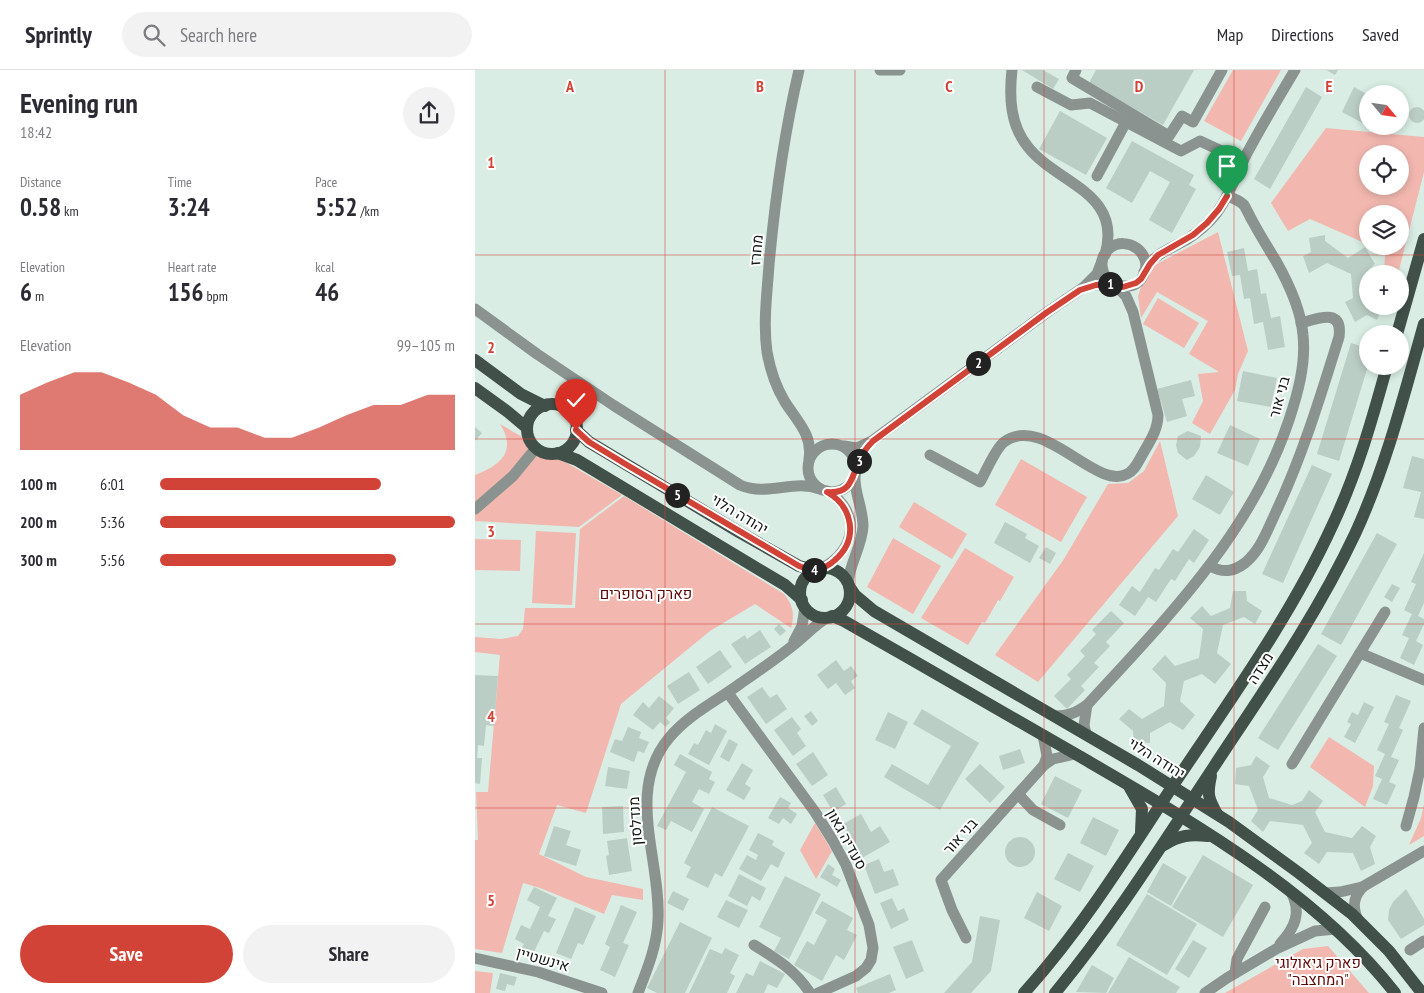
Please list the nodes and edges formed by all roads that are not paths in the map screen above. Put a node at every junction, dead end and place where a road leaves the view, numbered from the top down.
1 (799, 70) edge
2 (880, 70) edge
3 (900, 70) edge
4 (1011, 70) edge
5 (1076, 70) edge
6 (1222, 70) edge
7 (1295, 70) edge
8 (1037, 87) dead end
9 (1126, 122) junction
10 (1243, 161) junction
11 (1097, 176) dead end
12 (1227, 196) junction
13 (1106, 223) junction
14 (1424, 238) edge
15 (1134, 246) junction
16 (1166, 250) junction
17 (1104, 258) junction
18 (1143, 276) junction
19 (1115, 285) junction
20 (1084, 287) junction
21 (475, 309) edge
22 (1133, 312) junction
23 (1301, 323) junction
24 (1424, 324) edge
25 (1400, 325) edge
26 (475, 360) edge
27 (1384, 375) edge
28 (475, 388) edge
29 (545, 406) junction
30 (803, 426) junction
31 (527, 428) junction
32 (576, 430) junction
33 (873, 441) junction
34 (838, 445) junction
35 (536, 448) junction
36 (558, 453) junction
37 (930, 455) dead end
38 (808, 461) junction
39 (855, 472) junction
40 (785, 487) junction
41 (823, 490) junction
42 (475, 509) edge
43 (1210, 566) junction
44 (819, 569) junction
45 (848, 584) junction
46 (803, 603) junction
47 (1385, 612) dead end
48 (830, 617) junction
49 (789, 649) junction
50 (1360, 653) junction
51 (1424, 680) edge
52 (728, 693) junction
53 (1087, 705) junction
54 (1054, 716) junction
55 (1424, 728) edge
56 (1086, 734) junction
57 (1043, 735) junction
58 (1075, 754) junction
59 (1292, 764) dead end
60 (1044, 765) junction
61 (1214, 767) junction
62 (1127, 784) junction
63 (1173, 786) junction
64 (1018, 794) junction
65 (1193, 799) junction
66 (1161, 804) junction
67 (1219, 816) junction
68 (1181, 817) junction
69 (1060, 825) dead end
70 (1406, 826) dead end
71 (1141, 835) junction
72 (1210, 836) junction
73 (1161, 846) junction
74 (1424, 851) edge
75 (1364, 886) junction
76 (1290, 890) junction
77 (1325, 893) junction
78 (1265, 907) dead end
79 (1358, 920) junction
80 (1336, 929) junction
81 (966, 938) dead end
82 (1424, 941) edge
83 (754, 945) dead end
84 (1276, 949) junction
85 (1410, 950) dead end
86 (475, 958) edge
87 (1235, 973) junction
88 (602, 993) edge
89 (638, 993) edge
90 (811, 993) edge
91 (818, 993) edge
92 (1024, 993) edge
93 (1055, 993) edge
94 (1205, 993) edge
95 (1395, 993) edge
96 (1421, 993) edge

1 - 30 street, מחרז
2 - 3 street
4 - 13 street
5 - 6 street
7 - 10 street
8 - 9 street
9 - 10 street
9 - 11 street
10 - 12 street
12 - 16 street
12 - 23 street, בני אור
13 - 15 street
13 - 17 street
14 - 25 main road
15 - 16 street
15 - 17 street
15 - 18 street
16 - 18 street
17 - 19 street
17 - 20 street
18 - 19 street
18 - 22 street
19 - 20 street
19 - 22 street
20 - 33 street
21 - 40 street
22 - 37 street
23 - 43 street, בני אור
23 - 43 street
24 - 61 main road, מצדה
26 - 29 main road
27 - 63 main road, מצדה
28 - 31 main road
29 - 31 main road
29 - 32 main road
30 - 34 street, מחרז
30 - 38 street, מחרז
31 - 35 main road
32 - 36 main road
32 - 44 main road, יהודה הלוי
33 - 34 street
33 - 39 street
34 - 38 street
34 - 39 street
35 - 36 main road
35 - 42 street
36 - 46 main road
38 - 40 street
38 - 41 street
39 - 41 street
39 - 45 street
40 - 41 street
41 - 44 street
43 - 53 street, בני אור
44 - 45 main road
44 - 46 main road
45 - 48 main road
45 - 54 main road, יהודה הלוי
46 - 48 main road
46 - 49 street, מנדלסון
47 - 50 street
48 - 49 street, מנדלסון
48 - 57 main road
49 - 52 street, מנדלסון
50 - 51 street
50 - 59 street
52 - 89 street, מנדלסון
52 - 91 street, סעדיה גאון
53 - 54 street, בני אור
53 - 56 street
54 - 56 main road, יהודה הלוי
55 - 70 street
56 - 63 main road, יהודה הלוי
57 - 58 main road
57 - 60 street
58 - 60 street, בני אור
58 - 62 main road
60 - 64 street, בני אור
61 - 65 main road, מצדה
61 - 67 main road
62 - 66 main road
62 - 71 main road
63 - 65 main road, יהודה הלוי
63 - 66 main road, מצדה
64 - 69 street
64 - 81 street, בני אור
65 - 67 main road, יהודה הלוי
65 - 68 main road, מצדה
66 - 68 main road
66 - 71 main road, מצדה
67 - 77 main road, יהודה הלוי
68 - 72 main road
68 - 73 main road, מצדה
71 - 92 main road, מצדה
72 - 73 main road
72 - 76 main road
73 - 93 main road, מצדה
74 - 75 street
75 - 77 street
75 - 79 street
76 - 80 main road
76 - 84 street
77 - 79 main road, יהודה הלוי
78 - 87 street
79 - 96 main road, יהודה הלוי
80 - 84 street
80 - 95 main road
82 - 85 street
83 - 90 street
84 - 87 street
86 - 88 street, אינשטיין
87 - 94 street

